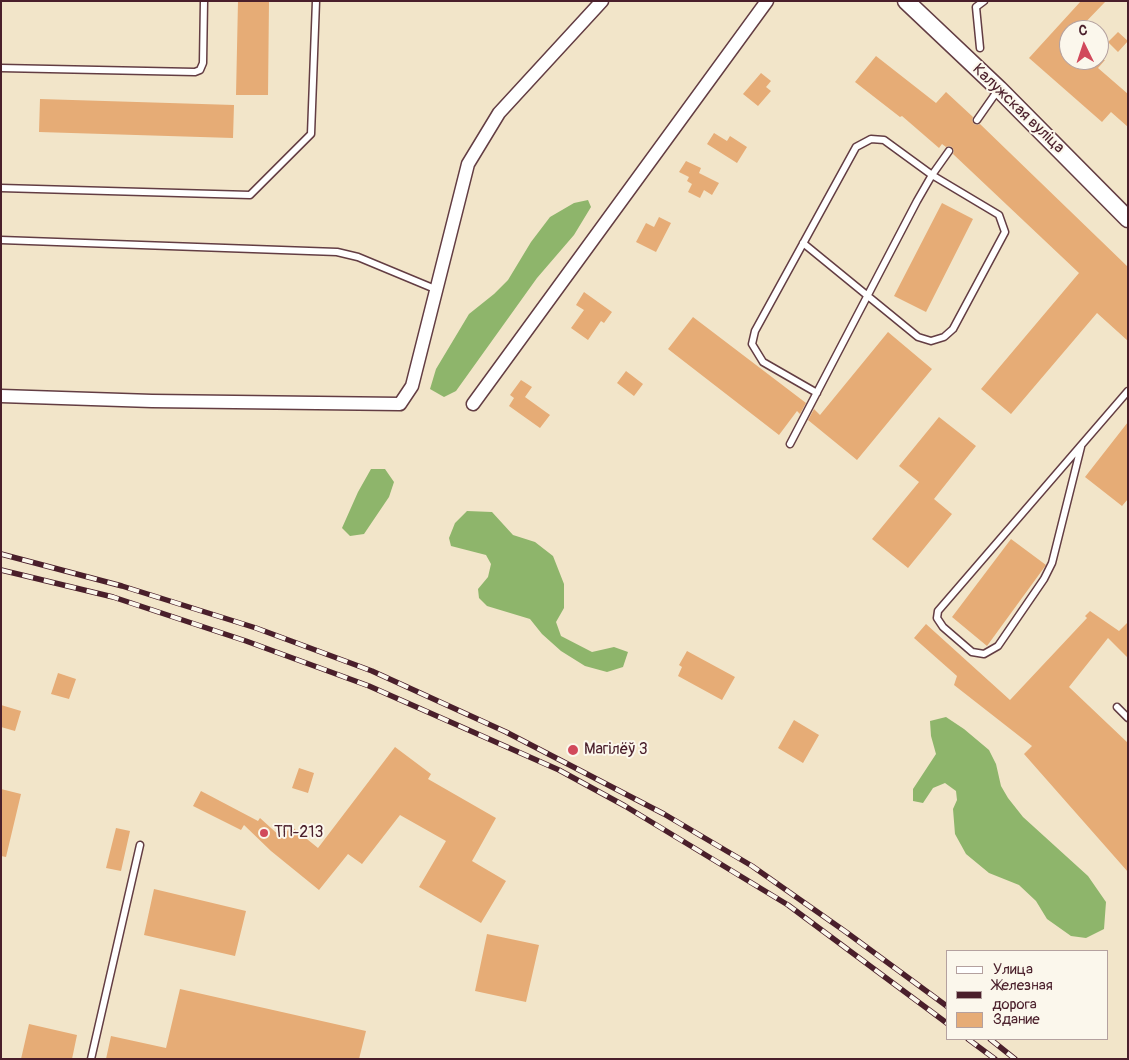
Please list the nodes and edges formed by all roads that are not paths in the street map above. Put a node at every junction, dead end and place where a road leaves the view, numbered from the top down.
1 (204, 1) edge
2 (316, 1) edge
3 (602, 1) edge
4 (767, 1) edge
5 (906, 1) edge
6 (984, 1) edge
7 (980, 48) dead end
8 (1, 68) edge
9 (999, 89) junction
10 (977, 120) dead end
11 (949, 151) dead end
12 (932, 176) junction
13 (1, 188) edge
14 (1128, 219) edge
15 (1, 240) edge
16 (803, 243) junction
17 (435, 289) junction
18 (868, 296) junction
19 (1128, 391) edge
20 (817, 393) junction
21 (1, 396) edge
22 (472, 404) dead end
23 (790, 444) dead end
24 (1081, 447) junction
25 (1117, 708) dead end
26 (1128, 718) edge
27 (140, 845) dead end
28 (91, 1059) edge

1 - 8 lane
2 - 13 lane
3 - 17 street
4 - 22 street
5 - 9 street, Калужская вуліца
6 - 7 lane
9 - 10 lane
9 - 14 street, Калужская вуліца
11 - 12 lane
12 - 16 lane
12 - 18 lane
12 - 18 lane
15 - 17 lane
16 - 18 lane
16 - 20 lane
17 - 21 street
18 - 20 lane
19 - 24 lane
20 - 23 lane
24 - 24 lane
25 - 26 lane
27 - 28 lane

